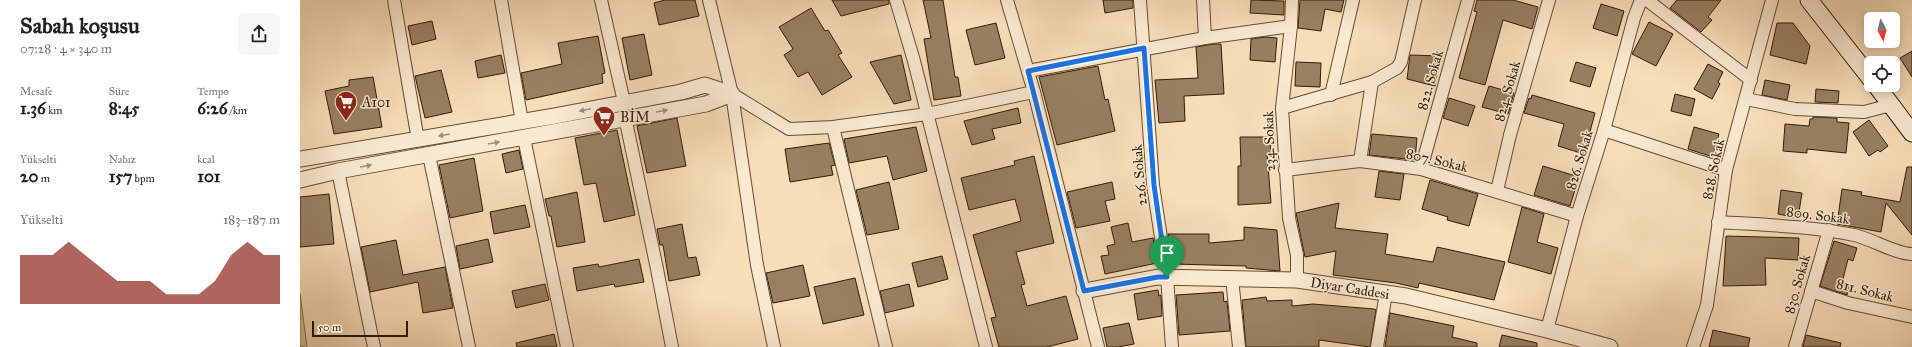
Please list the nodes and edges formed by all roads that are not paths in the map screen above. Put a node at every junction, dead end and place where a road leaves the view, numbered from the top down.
1 (394, 0) edge
2 (501, 0) edge
3 (601, 0) edge
4 (709, 0) edge
5 (896, 0) edge
6 (1007, 0) edge
7 (1140, 0) edge
8 (1203, 0) edge
9 (1292, 0) edge
10 (1353, 0) edge
11 (1415, 0) edge
12 (1468, 0) edge
13 (1549, 0) edge
14 (1641, 0) edge
15 (1647, 0) edge
16 (1772, 0) edge
17 (1809, 0) edge
18 (1291, 26) junction
19 (1205, 38) junction
20 (1144, 48) junction
21 (1864, 70) edge
22 (1028, 71) junction
23 (1751, 80) junction
24 (1372, 82) junction
25 (1034, 92) junction
26 (1881, 92) edge
27 (732, 94) junction
28 (1331, 95) junction
29 (1746, 100) junction
30 (624, 102) junction
31 (1891, 105) junction
32 (1282, 108) junction
33 (927, 114) junction
34 (625, 117) junction
35 (522, 122) junction
36 (833, 127) junction
37 (1604, 130) junction
38 (1912, 133) edge
39 (524, 138) junction
40 (418, 140) junction
41 (429, 155) junction
42 (300, 159) edge
43 (1360, 161) junction
44 (1421, 169) junction
45 (1285, 170) junction
46 (1726, 170) junction
47 (338, 171) junction
48 (300, 178) edge
49 (1497, 191) junction
50 (1577, 216) junction
51 (1718, 222) junction
52 (1828, 230) junction
53 (1912, 254) edge
54 (1167, 277) junction
55 (1232, 278) junction
56 (1298, 280) junction
57 (1084, 291) junction
58 (1811, 291) junction
59 (1386, 293) junction
60 (1912, 317) edge
61 (1547, 330) junction
62 (374, 347) edge
63 (469, 347) edge
64 (567, 347) edge
65 (672, 347) edge
66 (774, 347) edge
67 (886, 347) edge
68 (986, 347) edge
69 (1098, 347) edge
70 (1172, 347) edge
71 (1239, 347) edge
72 (1377, 347) edge
73 (1610, 347) edge
74 (1693, 347) edge
75 (1795, 347) edge

1 - 40 street
2 - 35 street
3 - 30 street
4 - 27 street
5 - 33 street
6 - 22 street
7 - 20 street, 226. Sokak
8 - 19 street
9 - 18 street, 234. Sokak
10 - 28 street
11 - 24 street
12 - 44 street, 822. Sokak
13 - 49 street, 824. Sokak
14 - 37 street, 826. Sokak
15 - 23 street
16 - 23 street, 828. Sokak
17 - 21 main road
18 - 19 street
18 - 32 street, 234. Sokak
19 - 20 street
20 - 22 street
20 - 54 street, 226. Sokak
22 - 25 street
23 - 29 street, 828. Sokak
24 - 28 street
24 - 43 street
25 - 33 street
25 - 57 street
26 - 31 main road
27 - 30 street
34 -> 27 street
27 - 36 street
27 - 66 street
28 - 32 street
29 - 31 street
29 - 46 street, 828. Sokak
30 -> 35 street
31 - 38 main road
32 - 45 street, 234. Sokak
33 - 36 street
33 - 68 street
34 - 39 street
34 - 65 street
35 -> 40 street
36 - 67 street
37 - 46 street
37 - 50 street, 826. Sokak
41 -> 39 street
39 - 64 street
40 - 42 street
47 -> 41 street
41 - 63 street
43 - 44 street, 807. Sokak
43 - 45 street, 807. Sokak
44 - 49 street, 807. Sokak
45 - 56 street, 234. Sokak
46 - 51 street, 828. Sokak
47 - 48 street
47 - 62 street
49 - 50 street, 807. Sokak
50 - 61 street, 826. Sokak
51 - 52 street, 809. Sokak
51 - 74 street, 828. Sokak
52 - 53 street, 809. Sokak
52 - 58 street, 830. Sokak
54 - 55 street, Diyar Caddesi
54 - 57 street, Diyar Caddesi
54 - 70 street, 226. Sokak
55 - 56 street, Diyar Caddesi
55 - 71 street
56 - 59 street, Diyar Caddesi
57 - 69 street
58 - 60 street, 811. Sokak
58 - 75 street, 830. Sokak
59 - 61 street, Diyar Caddesi
59 - 72 street
61 - 73 street, Diyar Caddesi

